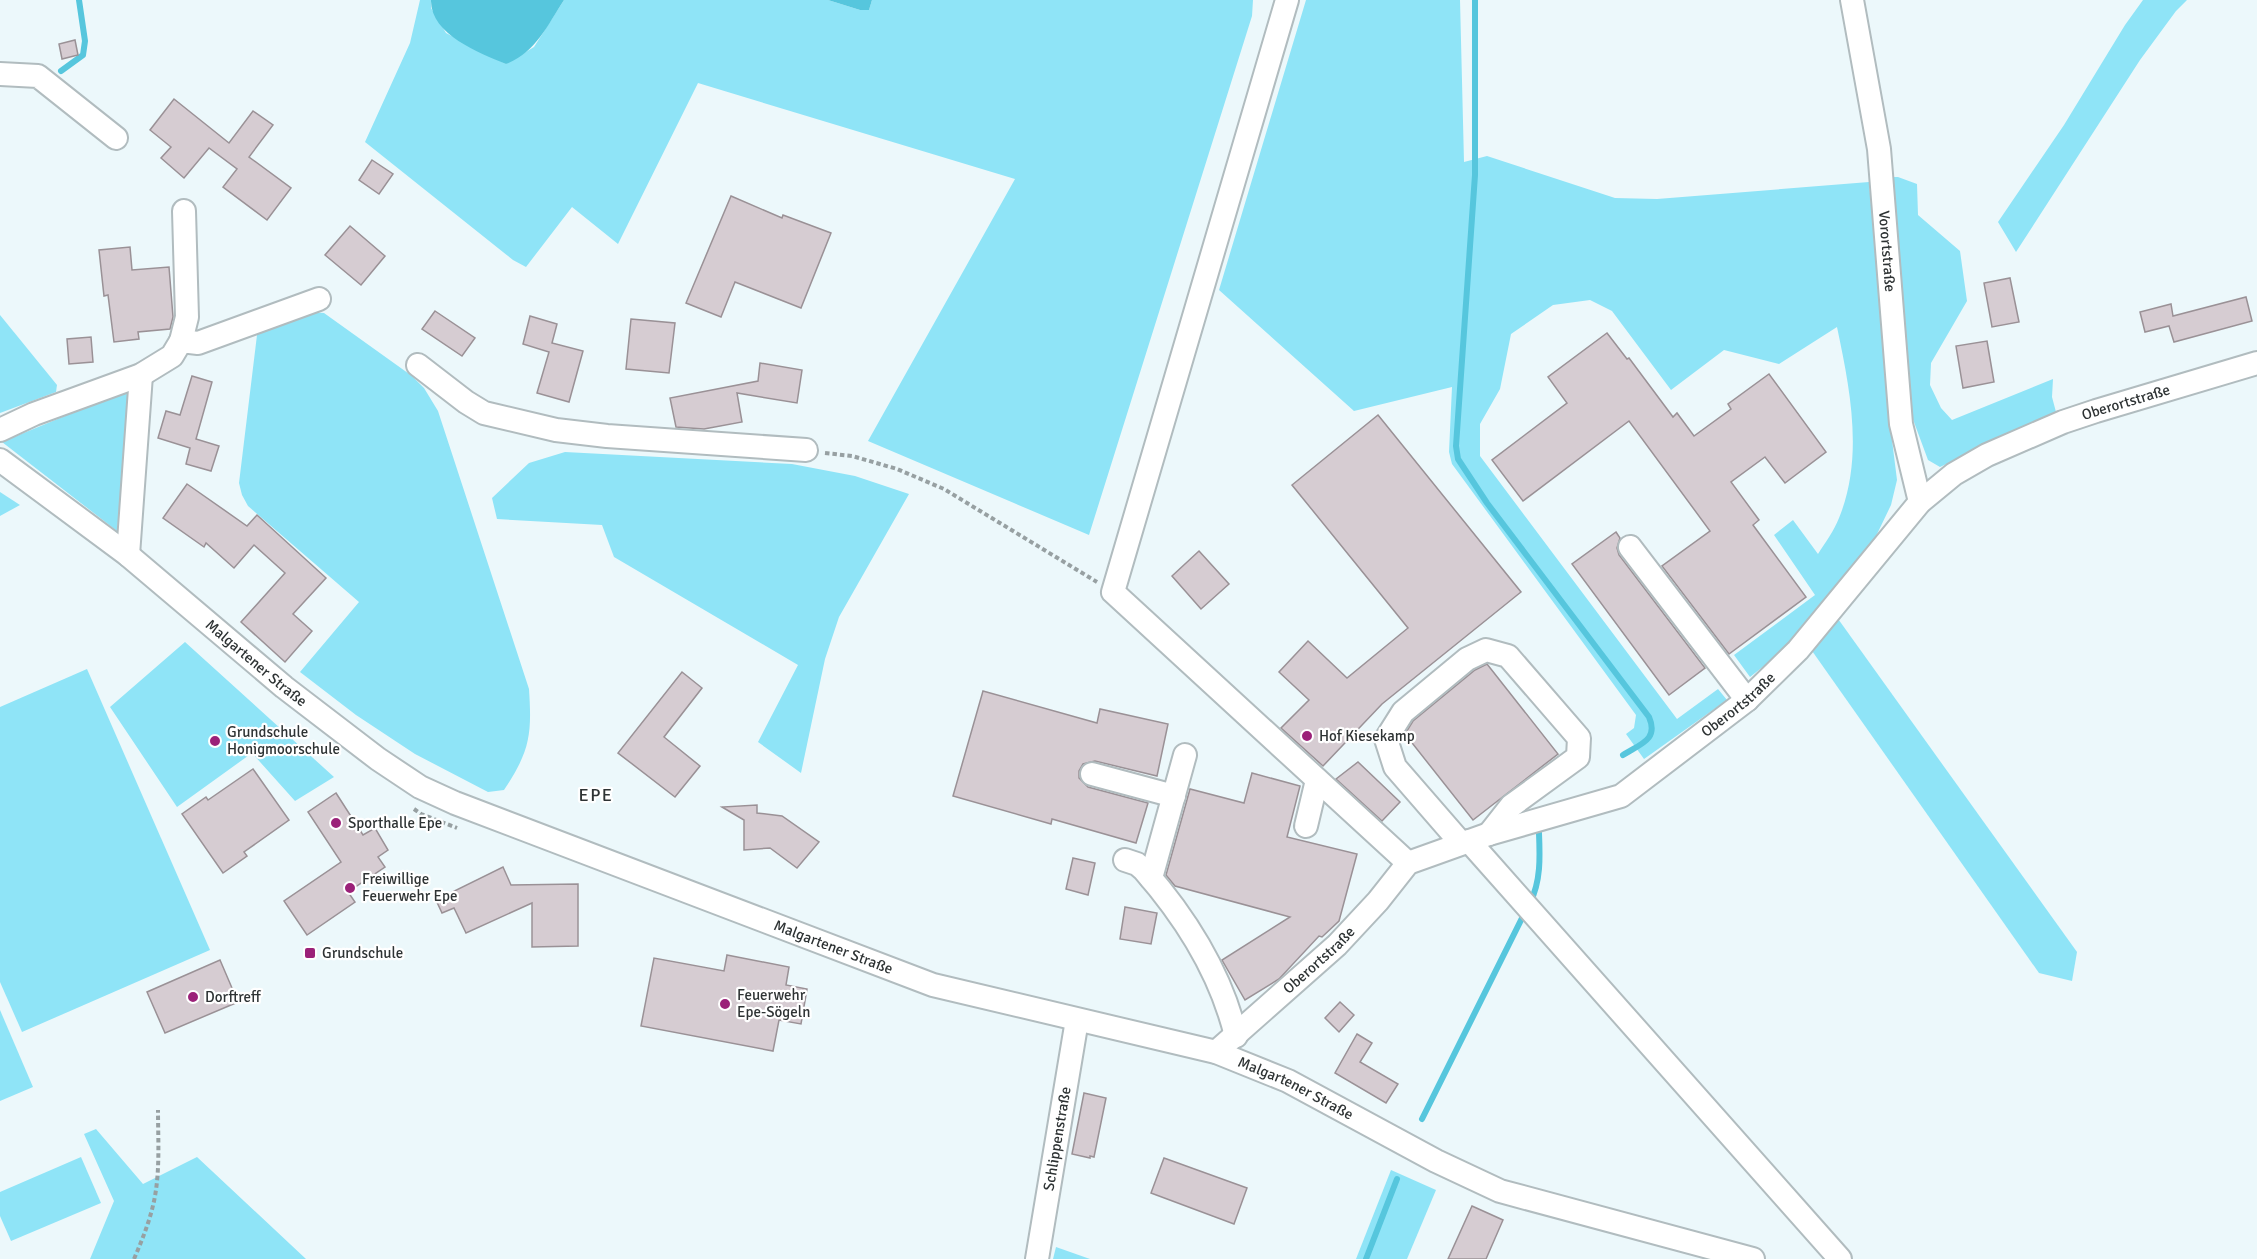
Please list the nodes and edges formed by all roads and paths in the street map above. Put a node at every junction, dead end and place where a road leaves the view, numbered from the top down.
1 (1287, 0) edge
2 (1852, 0) edge
3 (0, 74) edge
4 (116, 138) dead end
5 (184, 210) dead end
6 (319, 299) dead end
7 (181, 341) junction
8 (2257, 363) edge
9 (417, 364) dead end
10 (141, 375) junction
11 (0, 430) edge
12 (806, 450) joint
13 (0, 460) edge
14 (1920, 502) junction
15 (1630, 547) dead end
16 (128, 555) junction
17 (1113, 592) junction
18 (1747, 700) junction
19 (1185, 755) dead end
20 (1092, 774) dead end
21 (1317, 780) junction
22 (1174, 796) junction
23 (1306, 826) dead end
24 (1473, 840) junction
25 (1125, 860) dead end
26 (1408, 863) junction
27 (1151, 878) junction
28 (1077, 1020) junction
29 (1236, 1036) junction
30 (1216, 1052) junction
31 (158, 1110) dead end
32 (134, 1259) edge
33 (1037, 1259) edge
34 (1753, 1259) edge
35 (1840, 1259) edge

1 - 17 street
2 - 14 street, Vorortstraße
3 - 4 street
5 - 7 street
6 - 7 street
7 - 10 street
8 - 14 street, Oberortstraße
9 - 12 street
10 - 11 street
10 - 16 street
12 - 17 path
13 - 16 street, Malgartener Straße
14 - 18 street, Oberortstraße
15 - 18 street
16 - 28 street, Malgartener Straße
17 - 21 street
18 - 24 street, Oberortstraße
19 - 22 street
20 - 22 street
21 - 23 street
21 - 26 street
22 - 27 street
24 - 24 street
24 - 26 street, Oberortstraße
24 - 35 street
25 - 27 street
26 - 29 street, Oberortstraße
27 - 29 street
28 - 30 street, Malgartener Straße
28 - 33 street, Schlippenstraße
29 - 30 street, Oberortstraße
30 - 34 street, Malgartener Straße
31 - 32 path

